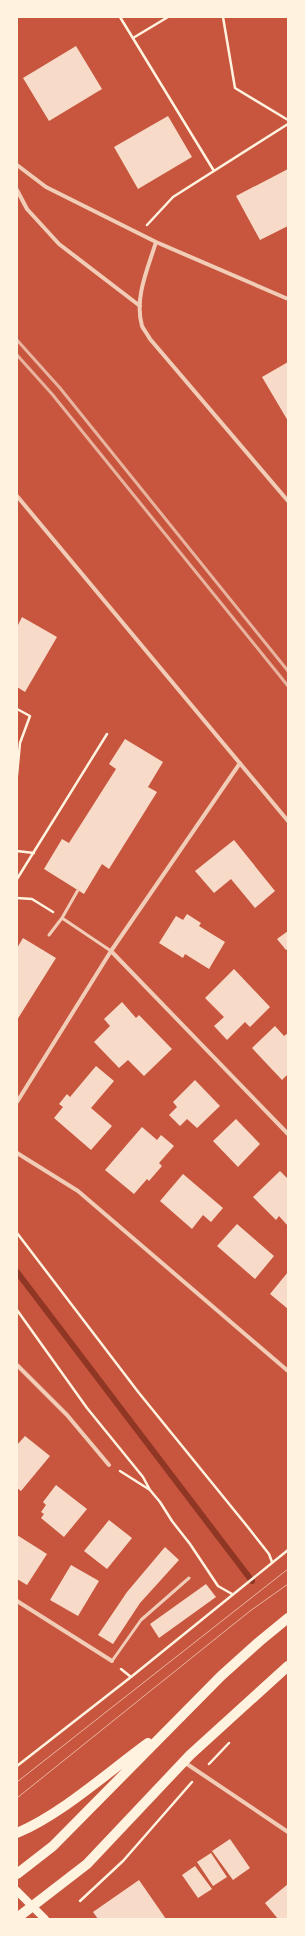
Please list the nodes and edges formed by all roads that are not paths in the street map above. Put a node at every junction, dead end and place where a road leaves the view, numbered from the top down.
1 (17, 165) edge
2 (17, 190) edge
3 (156, 242) junction
4 (288, 299) edge
5 (140, 306) junction
6 (17, 496) edge
7 (288, 501) edge
8 (240, 763) junction
9 (288, 822) edge
10 (78, 890) dead end
11 (62, 918) junction
12 (49, 935) dead end
13 (112, 951) junction
14 (17, 1102) edge
15 (288, 1134) edge
16 (17, 1154) edge
17 (17, 1365) edge
18 (288, 1371) edge
19 (109, 1465) road end
20 (189, 1578) dead end
21 (17, 1601) edge
22 (288, 1618) edge
23 (112, 1661) joint
24 (288, 1666) edge
25 (173, 1724) junction
26 (183, 1762) junction
27 (288, 1832) edge
28 (17, 1833) edge
29 (17, 1874) edge
30 (17, 1892) edge
31 (33, 1907) junction
32 (17, 1918) edge
33 (45, 1919) edge

1 - 3 street
2 - 5 street
3 - 4 street
3 - 5 street
5 - 7 street
6 - 8 street
8 - 9 street
8 - 13 street
10 - 11 lane
11 - 12 lane
11 - 13 lane
13 - 14 street
13 - 15 street
16 - 18 street
17 - 19 street
20 - 23 lane
21 - 23 street
22 - 25 main road
24 - 26 main road
25 - 28 main road
25 - 29 main road
26 - 27 street
26 - 31 main road
30 - 31 main road
31 - 32 main road
31 - 33 main road

